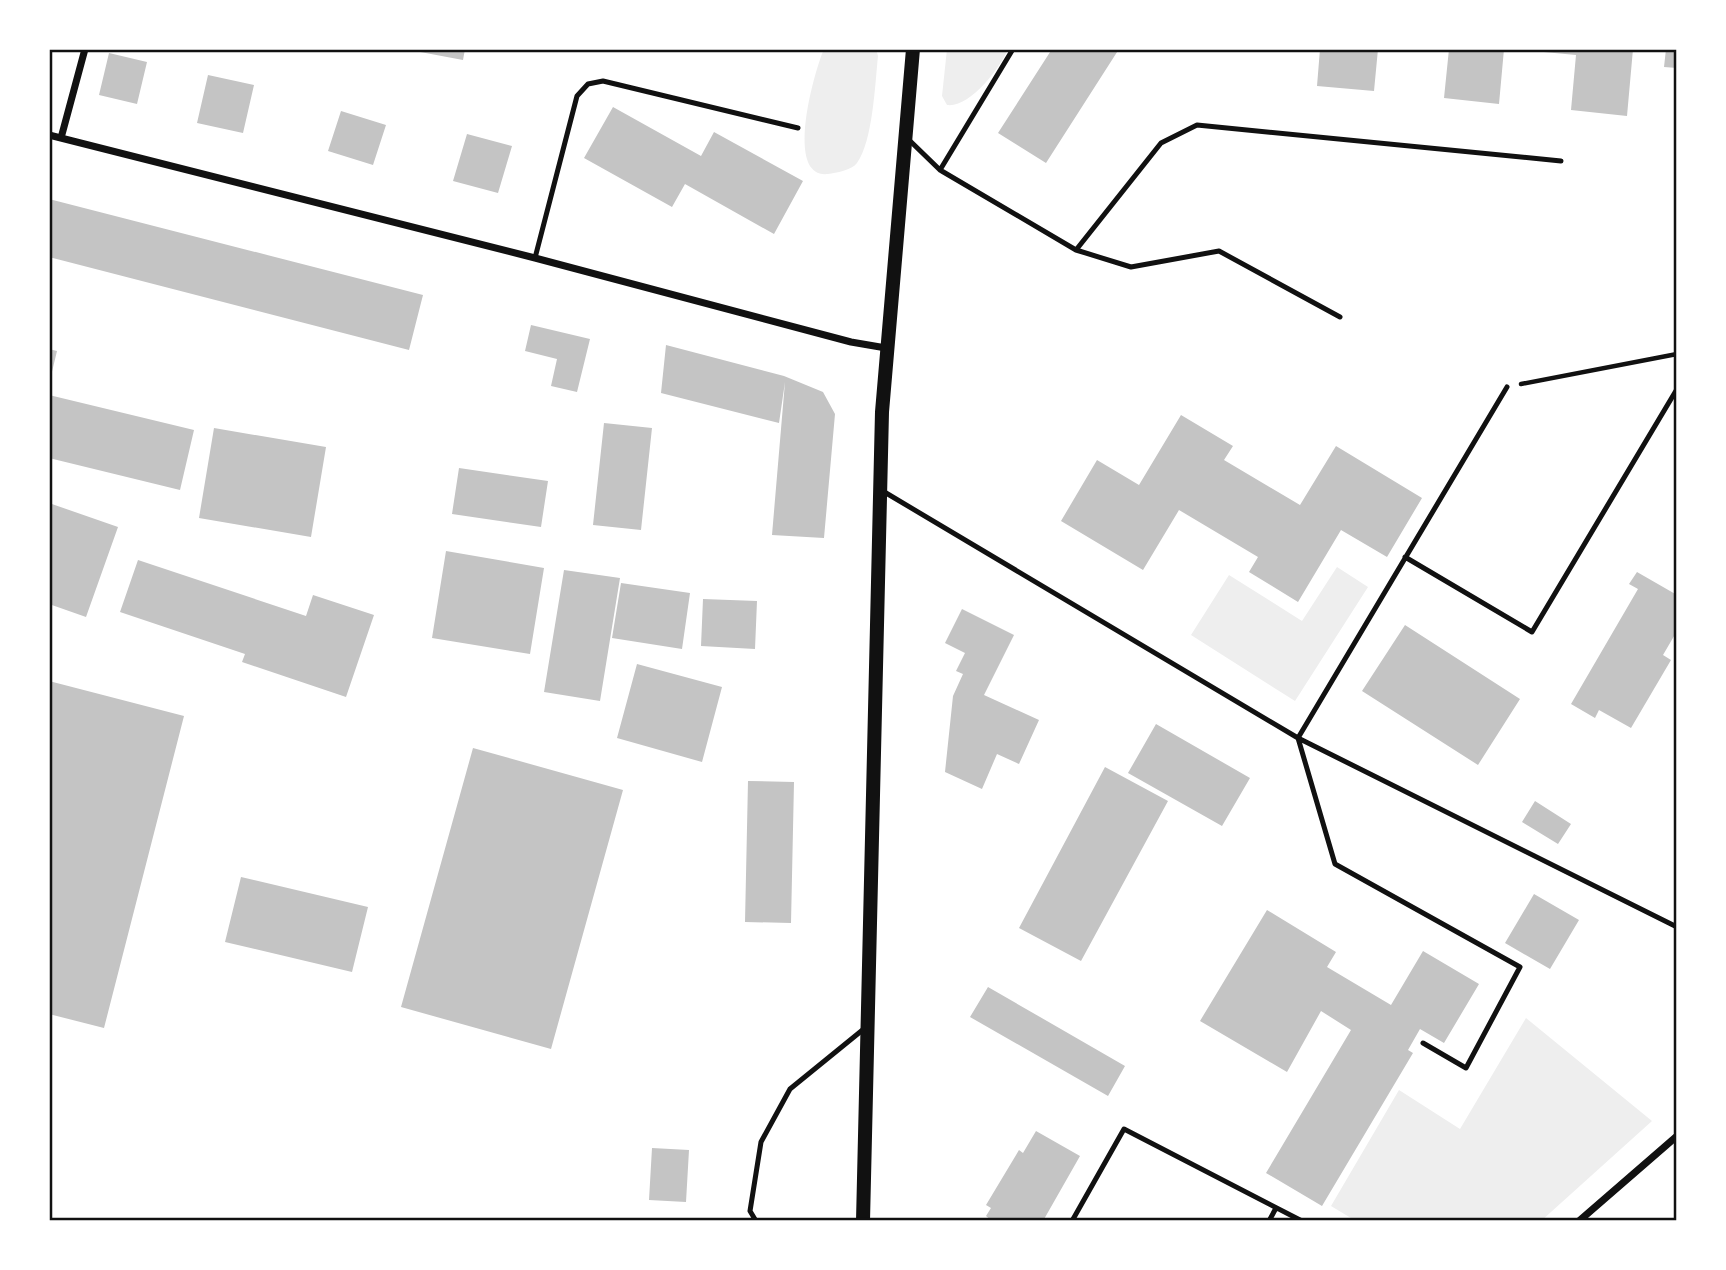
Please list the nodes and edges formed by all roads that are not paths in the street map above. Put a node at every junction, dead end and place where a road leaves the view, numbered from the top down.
1 (85, 49) edge
2 (913, 49) edge
3 (1013, 49) edge
4 (798, 128) dead end
5 (49, 135) edge
6 (905, 136) junction
7 (61, 138) junction
8 (1561, 161) dead end
9 (940, 170) junction
10 (1076, 250) junction
11 (535, 258) junction
12 (1340, 317) dead end
13 (886, 348) junction
14 (1507, 387) road end
15 (1677, 390) edge
16 (879, 488) junction
17 (1405, 557) junction
18 (1298, 738) junction
19 (1677, 927) edge
20 (867, 1027) junction
21 (1423, 1043) dead end
22 (1677, 1136) edge
23 (1276, 1208) junction
24 (756, 1221) edge
25 (863, 1221) edge
26 (1072, 1221) edge
27 (1269, 1221) edge
28 (1301, 1221) edge
29 (1579, 1221) edge

1 - 7 street
2 - 6 main road
3 - 9 lane
4 - 11 lane
5 - 7 street
6 - 9 lane
6 - 13 main road
7 - 11 street
8 - 10 lane
9 - 10 lane
10 - 12 lane
11 - 13 street
13 - 16 main road
14 - 17 lane
15 - 17 lane
16 - 18 lane
16 - 20 main road
17 - 18 lane
18 - 19 lane
18 - 21 lane
20 - 24 lane
20 - 25 main road
22 - 29 street
23 - 26 lane
23 - 27 lane
23 - 28 lane

